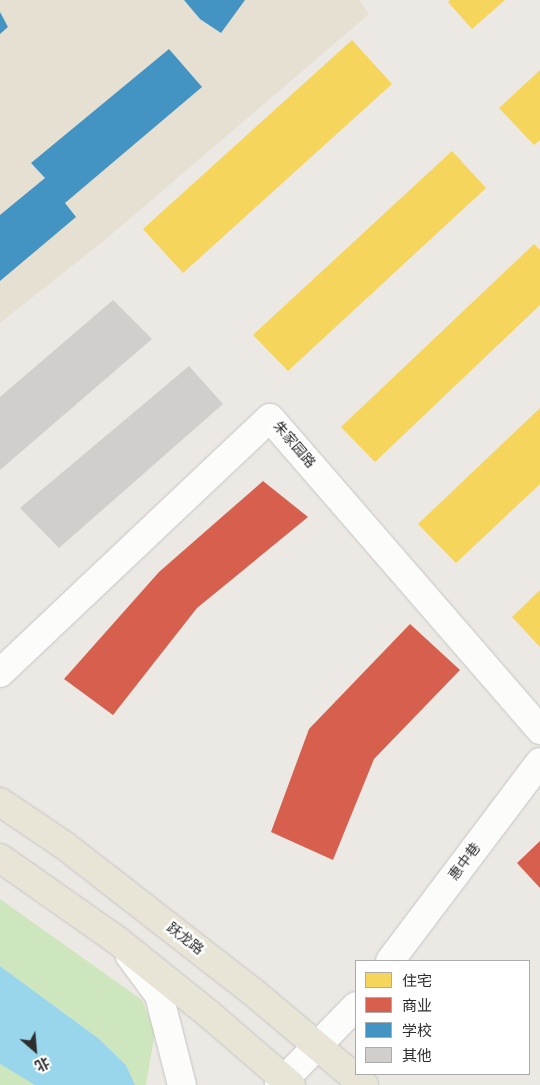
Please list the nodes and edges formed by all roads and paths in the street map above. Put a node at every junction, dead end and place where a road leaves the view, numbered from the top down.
1 (0, 673) edge
2 (540, 730) edge
3 (540, 762) edge
4 (0, 802) edge
5 (0, 858) edge
6 (118, 941) junction
7 (391, 960) edge
8 (355, 1007) edge
9 (320, 1046) junction
10 (285, 1083) edge
11 (182, 1085) edge
12 (364, 1085) edge

1 - 2 street, 朱家园路
3 - 7 street, 惠中巷
4 - 9 main road, 跃龙路
5 - 6 main road
6 - 10 main road
6 - 11 street
8 - 9 street
9 - 10 street
9 - 12 main road, 跃龙路

